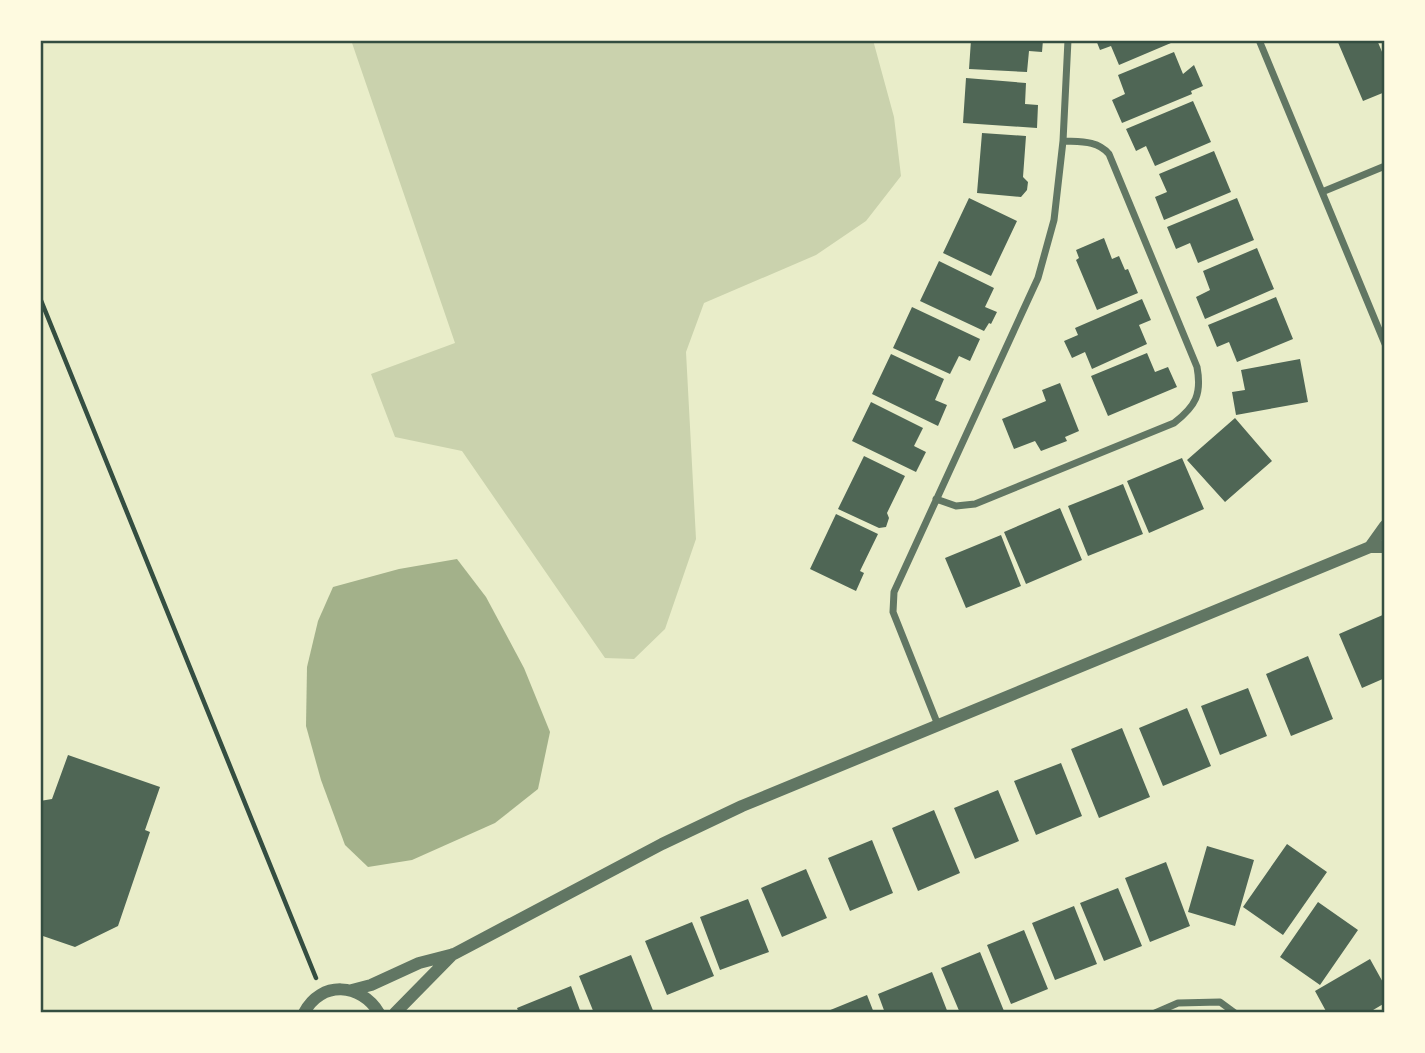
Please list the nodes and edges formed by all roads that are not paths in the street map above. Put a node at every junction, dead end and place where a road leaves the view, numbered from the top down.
1 (1068, 40) edge
2 (1259, 40) edge
3 (1063, 141) junction
4 (1385, 166) edge
5 (1322, 192) junction
6 (1385, 344) edge
7 (936, 499) junction
8 (1385, 526) edge
9 (1370, 547) junction
10 (1385, 547) edge
11 (939, 724) junction
12 (454, 954) junction
13 (352, 990) junction
14 (304, 1013) edge
15 (379, 1013) edge
16 (395, 1013) edge
17 (1155, 1013) edge
18 (1235, 1013) edge

1 - 3 street
2 - 5 street
3 - 7 street
3 - 7 street
4 - 5 street
5 - 6 street
7 - 11 street
8 - 9 street
9 - 10 street
9 - 11 street
11 - 12 street
12 - 13 street
12 - 16 street
13 - 14 street
13 - 15 street
17 - 18 street

